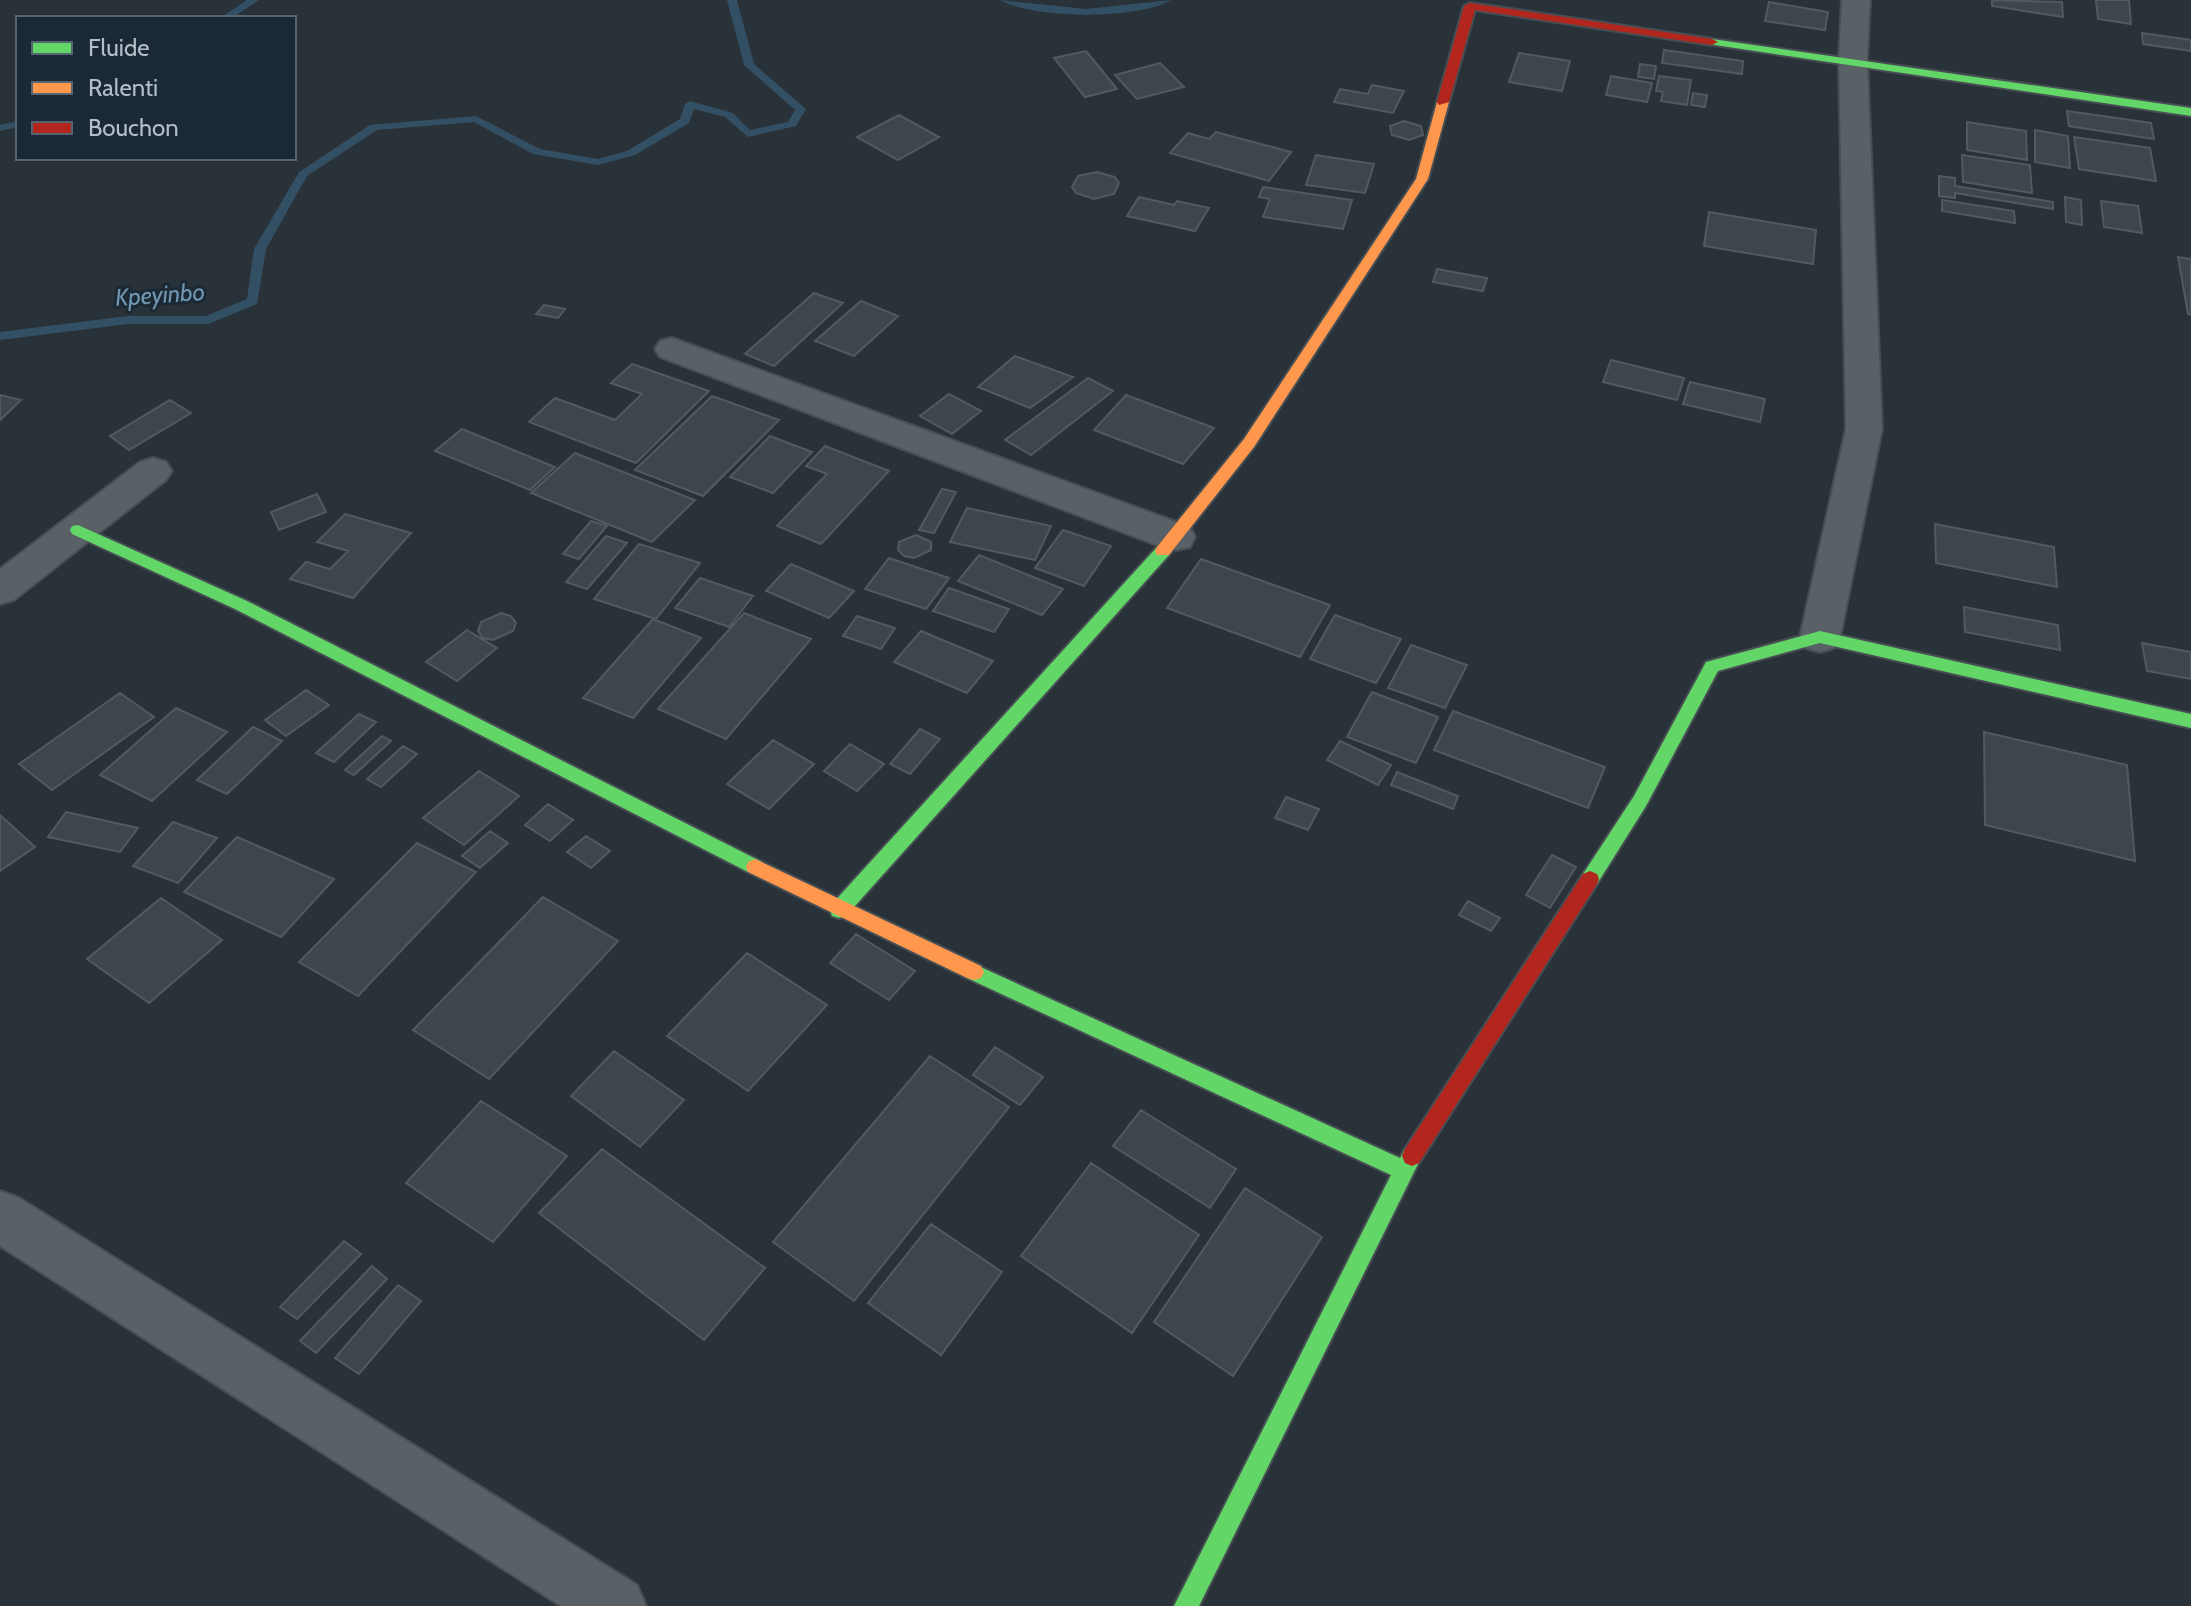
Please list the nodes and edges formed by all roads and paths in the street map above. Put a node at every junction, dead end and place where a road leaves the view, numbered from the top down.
1 (1856, 0) edge
2 (1853, 59) junction
3 (2191, 112) edge
4 (672, 349) dead end
5 (153, 471) dead end
6 (78, 530) junction
7 (1176, 537) junction
8 (0, 590) edge
9 (1820, 637) junction
10 (2191, 721) edge
11 (839, 910) junction
12 (1403, 1170) junction
13 (0, 1216) edge
14 (616, 1606) edge
15 (1186, 1606) edge

1 - 2 street
2 - 3 street
2 - 7 street
2 - 9 street
4 - 7 street
5 - 6 street
6 - 8 street
6 - 11 street
7 - 11 street
9 - 10 street
9 - 12 street
11 - 12 street
12 - 15 street
13 - 14 street

